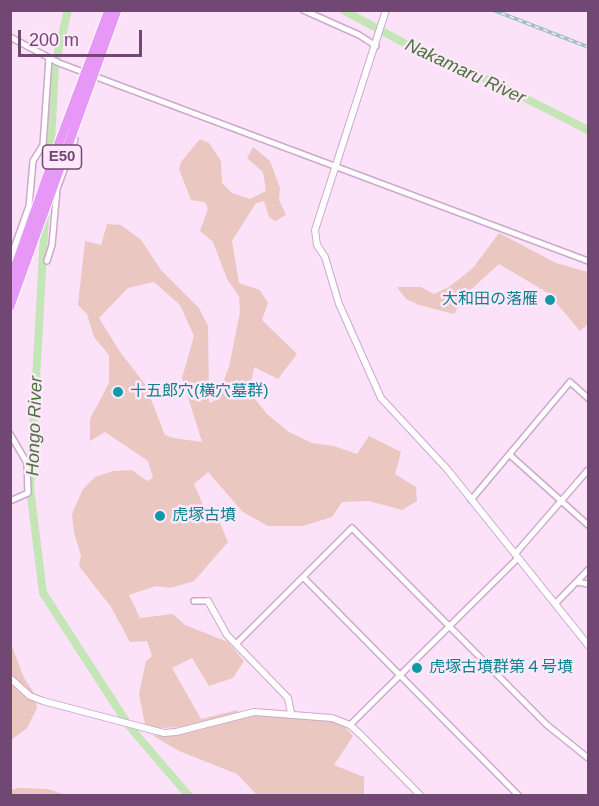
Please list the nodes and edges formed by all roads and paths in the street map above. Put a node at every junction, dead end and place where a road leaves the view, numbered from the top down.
1 (109, 10) edge
2 (117, 10) edge
3 (303, 10) edge
4 (387, 10) edge
5 (10, 37) edge
6 (376, 46) junction
7 (104, 59) dead end
8 (54, 60) junction
9 (98, 76) junction
10 (337, 167) junction
11 (10, 259) edge
12 (47, 261) dead end
13 (588, 261) edge
14 (10, 282) edge
15 (10, 306) edge
16 (588, 398) edge
17 (10, 434) edge
18 (510, 455) junction
19 (588, 470) edge
20 (562, 499) junction
21 (471, 500) junction
22 (10, 501) edge
23 (588, 525) edge
24 (517, 556) junction
25 (588, 570) edge
26 (303, 577) junction
27 (577, 582) junction
28 (588, 584) edge
29 (194, 601) dead end
30 (208, 601) joint
31 (555, 604) junction
32 (449, 626) junction
33 (236, 644) junction
34 (588, 645) edge
35 (400, 675) junction
36 (10, 678) edge
37 (291, 713) junction
38 (350, 725) junction
39 (588, 758) edge
40 (421, 795) edge
41 (519, 795) edge

1 - 14 highway, E50, bridge
2 - 15 highway, E50, bridge
3 - 6 street
4 - 6 street
5 - 8 street
6 - 10 street
7 - 9 street
8 - 9 street
8 - 11 street
9 - 10 street
9 - 12 street
10 - 13 street
10 - 21 street
16 - 18 street
17 - 22 street
18 - 20 street
18 - 21 street
19 - 20 street
20 - 23 street
20 - 24 street
21 - 24 street
24 - 31 street
24 - 32 street
25 - 27 street
26 - 32 street
26 - 33 street
26 - 35 street
27 - 28 street
27 - 31 street
29 - 30 street
30 - 33 street
31 - 34 street
32 - 35 street
32 - 39 street
33 - 37 street
35 - 38 street
35 - 41 street
36 - 37 street
37 - 38 street
38 - 40 street

